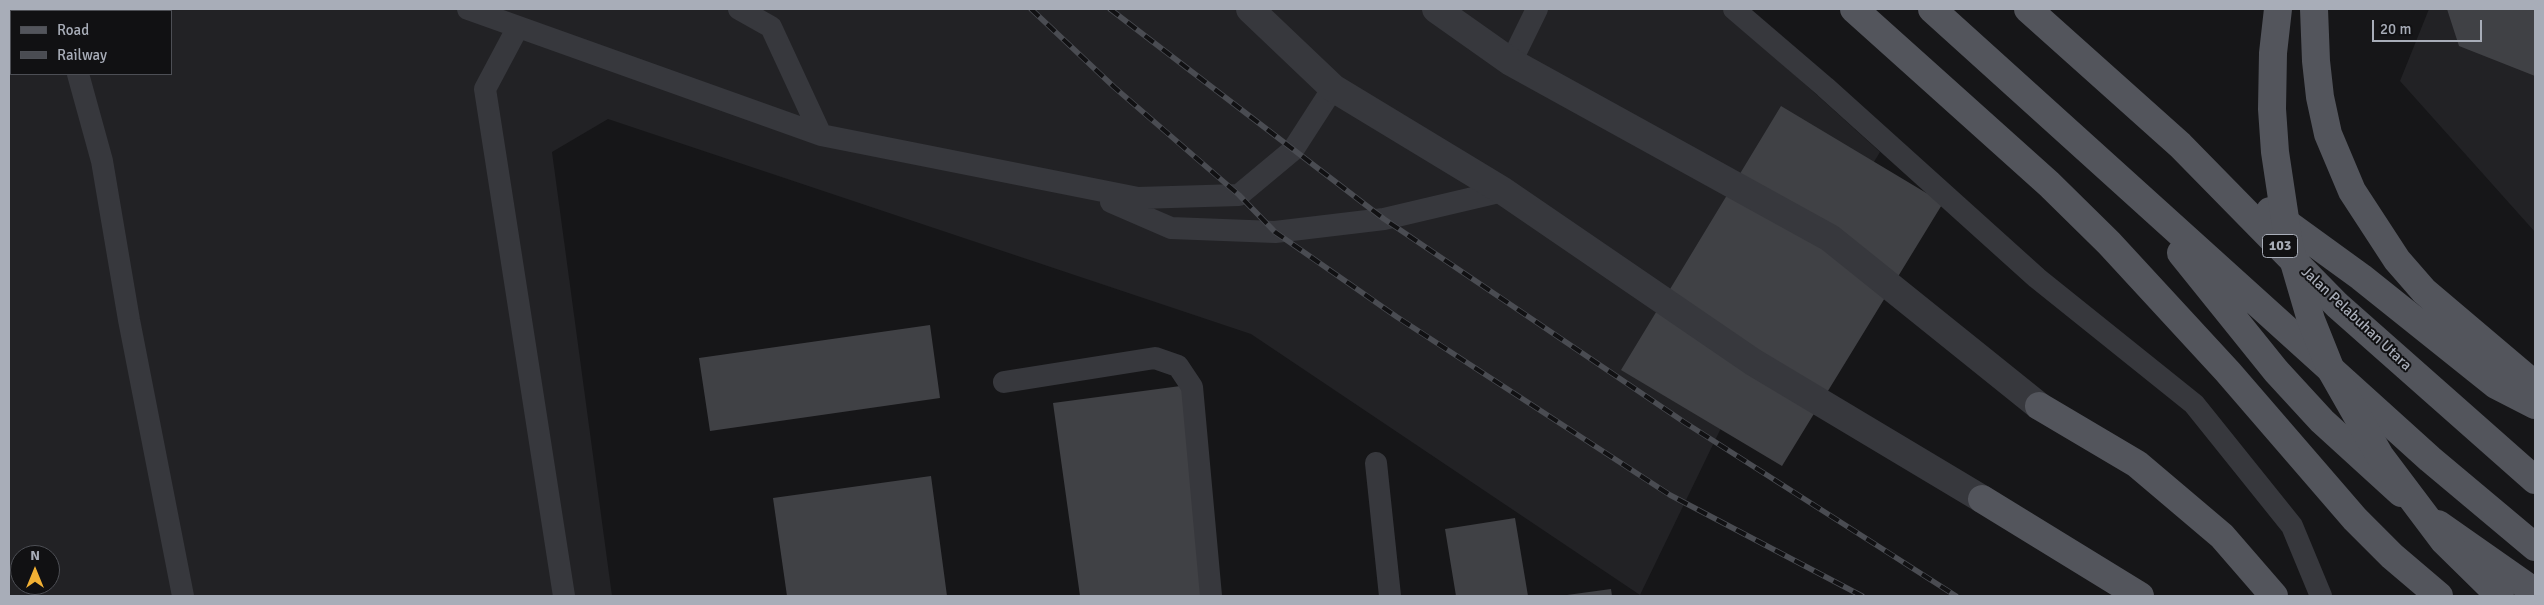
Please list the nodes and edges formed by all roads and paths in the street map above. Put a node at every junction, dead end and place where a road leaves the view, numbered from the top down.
1 (468, 9) edge
2 (739, 9) edge
3 (1250, 9) edge
4 (1436, 9) edge
5 (1536, 9) edge
6 (1734, 9) edge
7 (1854, 9) edge
8 (1932, 9) edge
9 (2028, 9) edge
10 (2278, 9) edge
11 (2314, 9) edge
12 (518, 27) junction
13 (1511, 62) junction
14 (78, 75) edge
15 (1333, 88) junction
16 (821, 135) junction
17 (2180, 145) junction
18 (2087, 150) junction
19 (1066, 183) junction
20 (1502, 191) junction
21 (1004, 382) dead end
22 (2535, 385) edge
23 (2535, 405) edge
24 (2039, 406) joint
25 (1376, 463) dead end
26 (2535, 480) edge
27 (1982, 499) joint
28 (2535, 547) edge
29 (2535, 592) edge
30 (183, 596) edge
31 (564, 596) edge
32 (1211, 596) edge
33 (1390, 596) edge
34 (2140, 596) edge
35 (2274, 596) edge
36 (2321, 596) edge
37 (2439, 596) edge
38 (2500, 596) edge

1 - 12 lane
2 - 16 lane
3 - 15 street
4 - 13 street
5 - 13 lane
6 - 36 lane
7 - 37 main road
8 - 18 main road
9 - 17 main road, Jalan Pelabuhan Utara / 103
10 - 38 main road, bridge
11 - 22 main road
12 - 16 lane
12 - 31 lane
13 - 24 street
14 - 30 lane
15 - 19 lane
15 - 20 street
16 - 19 lane
17 - 23 main road
17 - 26 main road, Jalan Pelabuhan Utara / 103
18 - 28 main road
18 - 29 main road
19 - 20 lane
20 - 27 street
21 - 32 lane
24 - 35 main road
25 - 33 lane
27 - 34 main road

